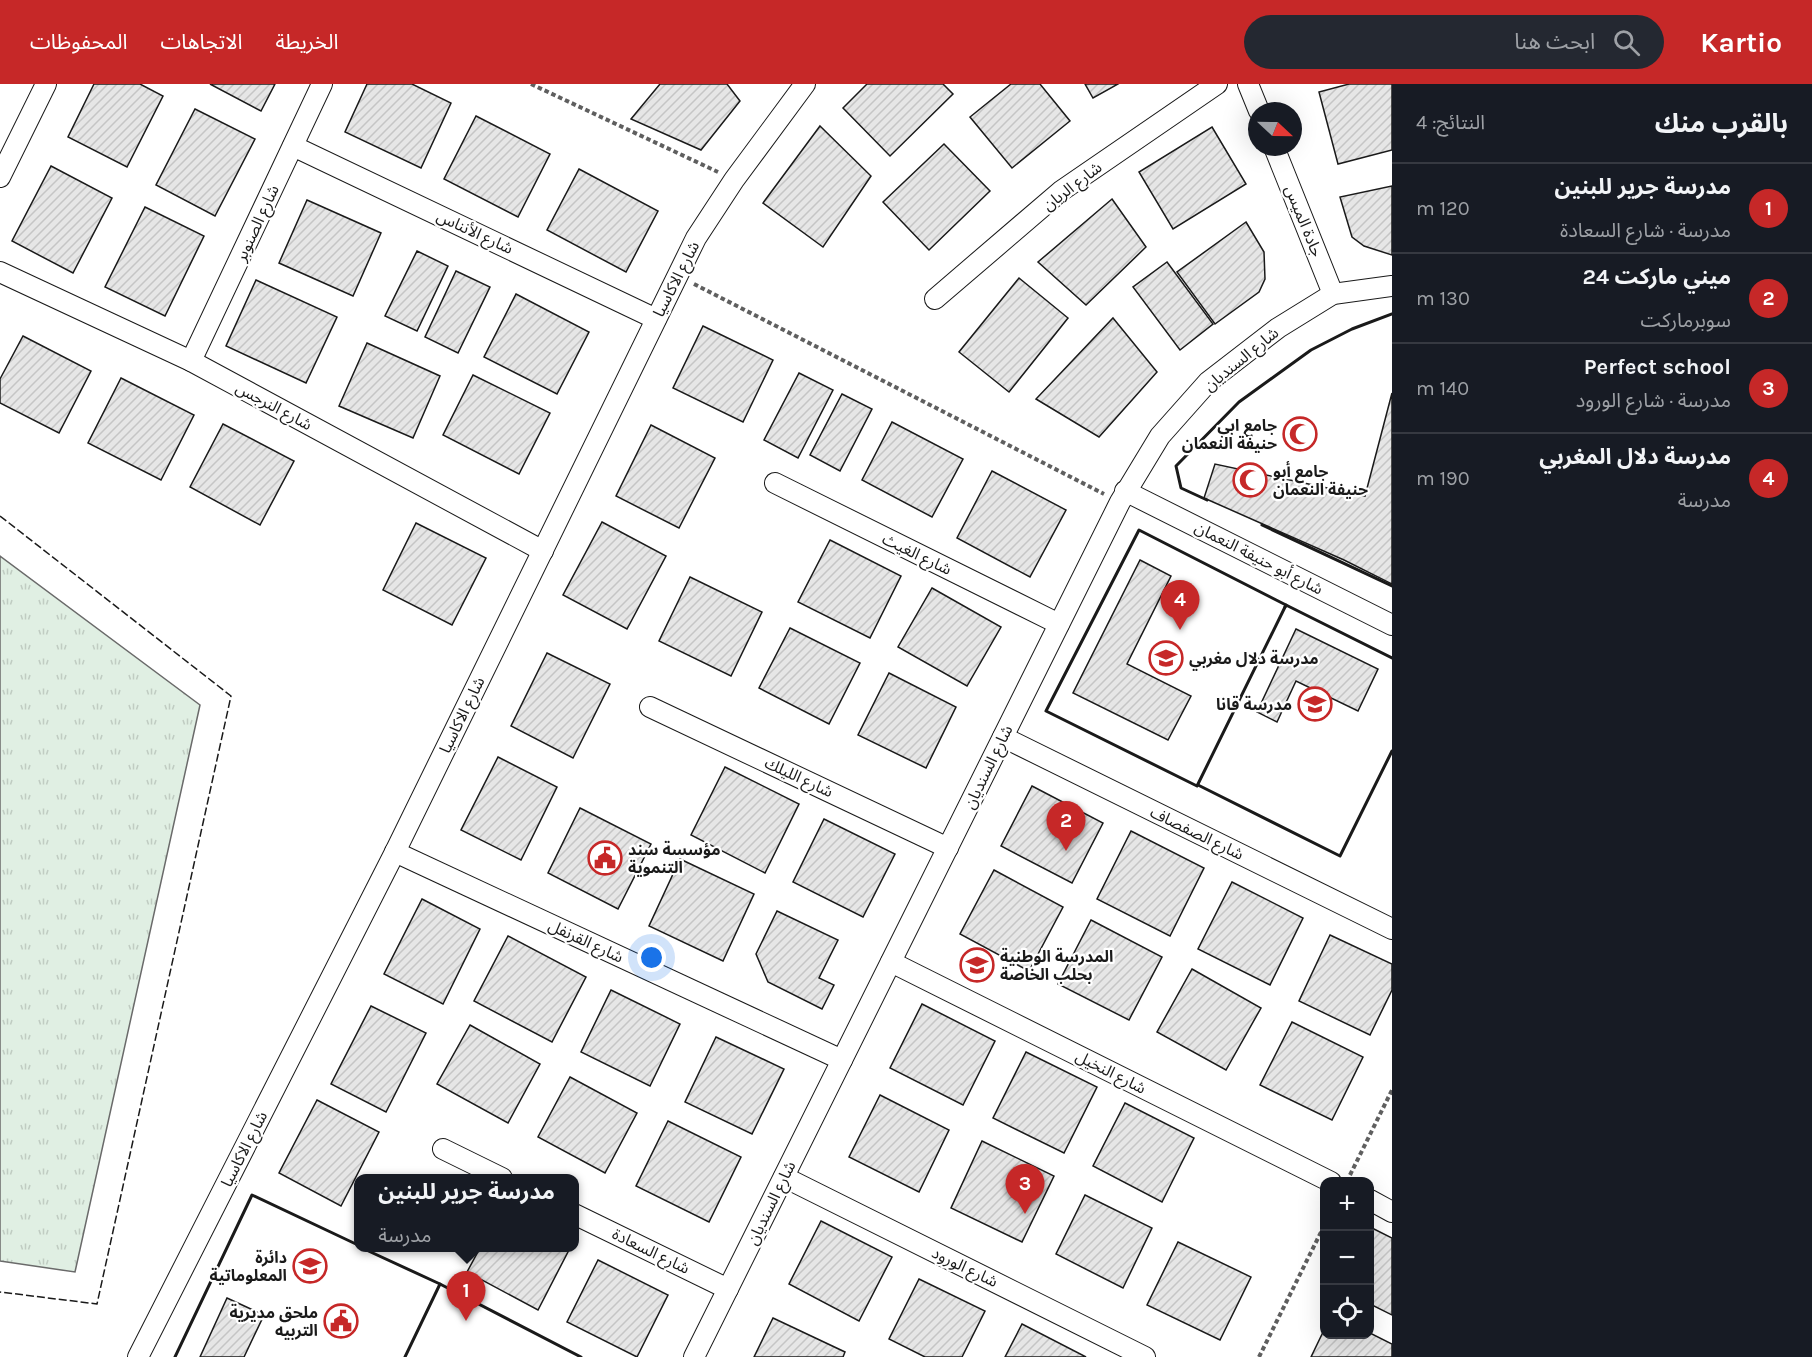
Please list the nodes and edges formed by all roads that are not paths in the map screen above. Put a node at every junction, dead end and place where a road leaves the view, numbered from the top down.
1 (46, 84) edge
2 (322, 84) edge
3 (805, 84) edge
4 (1217, 84) edge
5 (1248, 84) edge
6 (1255, 102) edge
7 (293, 146) junction
8 (1278, 156) edge
9 (0, 177) edge
10 (0, 272) edge
11 (1392, 286) edge
12 (1333, 294) junction
13 (935, 299) dead end
14 (656, 319) junction
15 (191, 362) junction
16 (775, 483) dead end
17 (1123, 496) junction
18 (543, 551) junction
19 (1059, 624) junction
20 (1392, 625) edge
21 (650, 707) dead end
22 (1003, 737) junction
23 (948, 848) junction
24 (395, 852) junction
25 (1392, 929) edge
26 (891, 962) junction
27 (842, 1060) junction
28 (443, 1149) dead end
29 (492, 1174) edge
30 (784, 1177) junction
31 (1321, 1177) edge
32 (1374, 1202) edge
33 (1392, 1212) edge
34 (579, 1216) edge
35 (728, 1289) junction
36 (138, 1357) edge
37 (694, 1357) edge
38 (1145, 1357) edge

1 - 9 street
2 - 7 street, شارع الصنوبر
3 - 14 street, شارع الاكاسيا
4 - 13 street, شارع الريان
5 - 6 street
7 - 14 street, شارع الأنناس
7 - 15 street, شارع الصنوبر
8 - 12 street, جادة الميس
10 - 15 street, شارع النرجس
11 - 12 street, شارع السنديان
12 - 17 street, شارع السنديان
14 - 18 street, شارع الاكاسيا
15 - 18 street, شارع النرجس
16 - 19 street, شارع الغيث
17 - 19 street, شارع السنديان
17 - 20 street, شارع أبو حنيفة النعمان
18 - 24 street, شارع الاكاسيا
19 - 22 street, شارع السنديان
21 - 23 street, شارع الليلك
22 - 23 street, شارع السنديان
22 - 25 street, شارع الصفصاف
23 - 26 street, شارع السنديان
24 - 27 street, شارع القرنفل
24 - 36 street, شارع الاكاسيا
26 - 27 street, شارع السنديان
26 - 31 street, شارع النخيل
27 - 30 street, شارع السنديان
28 - 29 street
30 - 35 street, شارع السنديان
30 - 38 street, شارع الورود
32 - 33 street
34 - 35 street, شارع السعادة
35 - 37 street, شارع السنديان

